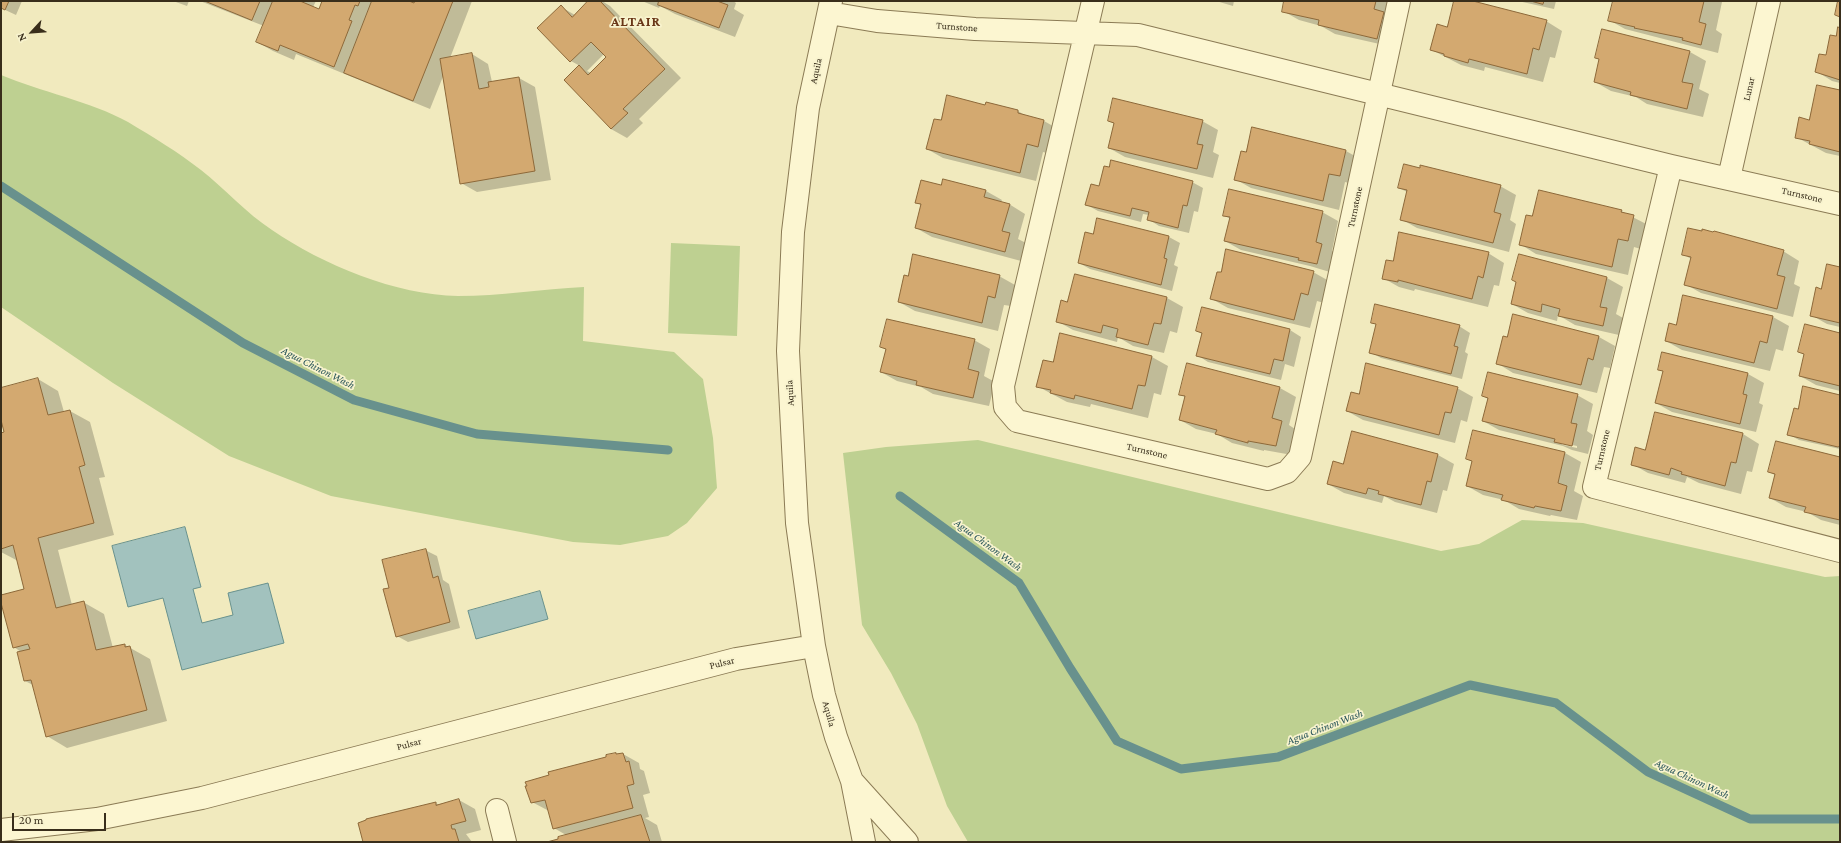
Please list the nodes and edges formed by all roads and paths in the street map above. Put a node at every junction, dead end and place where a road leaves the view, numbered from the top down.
1 (1093, 1) edge
2 (1399, 1) edge
3 (1769, 1) edge
4 (830, 7) edge
5 (1085, 33) junction
6 (1380, 95) junction
7 (1671, 166) junction
8 (1729, 178) junction
9 (1840, 204) edge
10 (1840, 552) edge
11 (814, 646) junction
12 (852, 781) junction
13 (496, 810) dead end
14 (1, 830) edge
15 (505, 842) edge
16 (864, 842) edge
17 (907, 842) edge

1 - 5 street
2 - 6 street
3 - 8 street, Lunar
4 - 5 street, Turnstone
4 - 11 street, Aquila
5 - 6 street, Turnstone
5 - 6 street, Turnstone
6 - 7 street, Turnstone
7 - 8 street, Turnstone
7 - 10 street, Turnstone
8 - 9 street, Turnstone
11 - 12 street, Aquila
11 - 14 street, Pulsar
12 - 16 street, Aquila
12 - 17 street, Aquila
13 - 15 street

